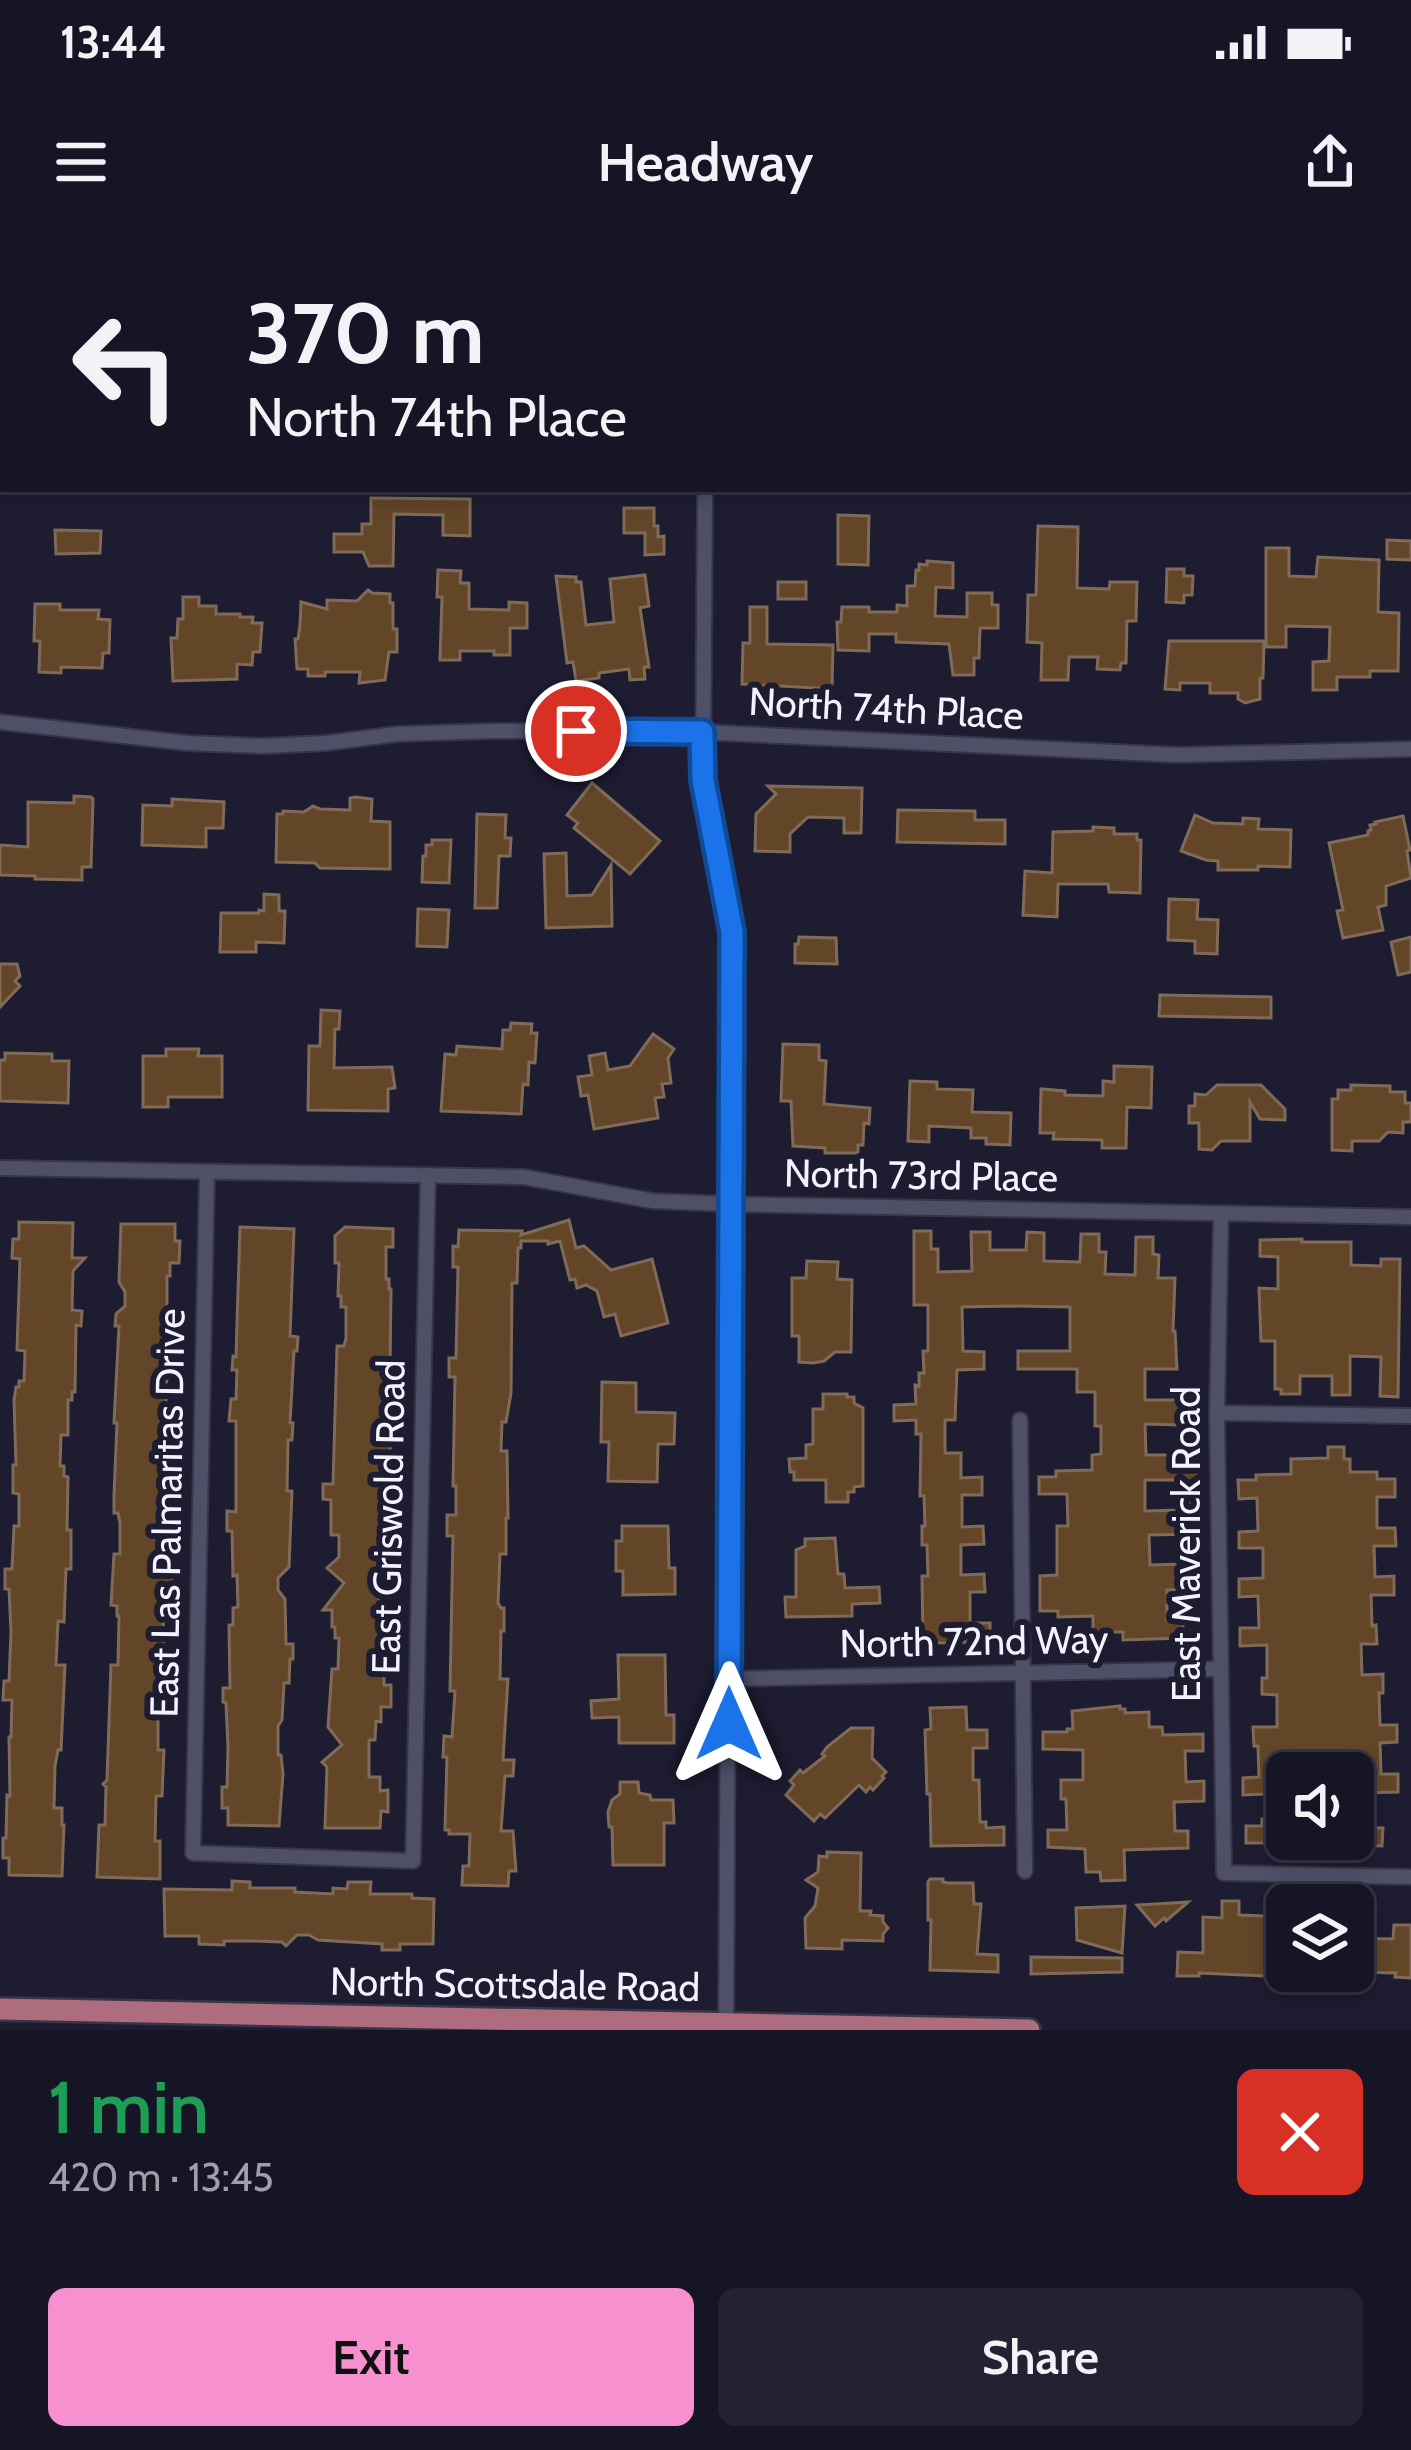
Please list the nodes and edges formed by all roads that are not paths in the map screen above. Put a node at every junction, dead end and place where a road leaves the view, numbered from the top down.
1 (705, 492) edge
2 (0, 722) edge
3 (702, 732) junction
4 (1411, 749) edge
5 (0, 1168) edge
6 (207, 1174) junction
7 (428, 1175) junction
8 (729, 1204) junction
9 (1221, 1213) junction
10 (1411, 1217) edge
11 (1216, 1414) junction
12 (1020, 1420) dead end
13 (1411, 1420) edge
14 (1220, 1669) junction
15 (1022, 1673) junction
16 (730, 1679) junction
17 (413, 1861) joint
18 (1025, 1871) dead end
19 (1411, 1877) edge
20 (0, 2009) edge
21 (726, 2027) edge
22 (1028, 2030) edge

1 - 3 street
2 - 3 street, North 74th Place
3 - 4 street, North 74th Place
3 - 8 street
5 - 6 street, North 73rd Place
6 - 7 street, North 73rd Place
6 - 17 street, East Las Palmaritas Drive
7 - 8 street, North 73rd Place
7 - 17 street, East Griswold Road
8 - 9 street, North 73rd Place
8 - 16 street
9 - 10 street, North 73rd Place
9 - 11 street, East Maverick Road
11 - 13 street
11 - 14 street, East Maverick Road
12 - 15 street
14 - 15 street, North 72nd Way
14 - 19 street, East Maverick Road
15 - 16 street, North 72nd Way
15 - 18 street
16 - 21 street
20 - 21 main road, North Scottsdale Road
21 - 22 main road, North Scottsdale Road

